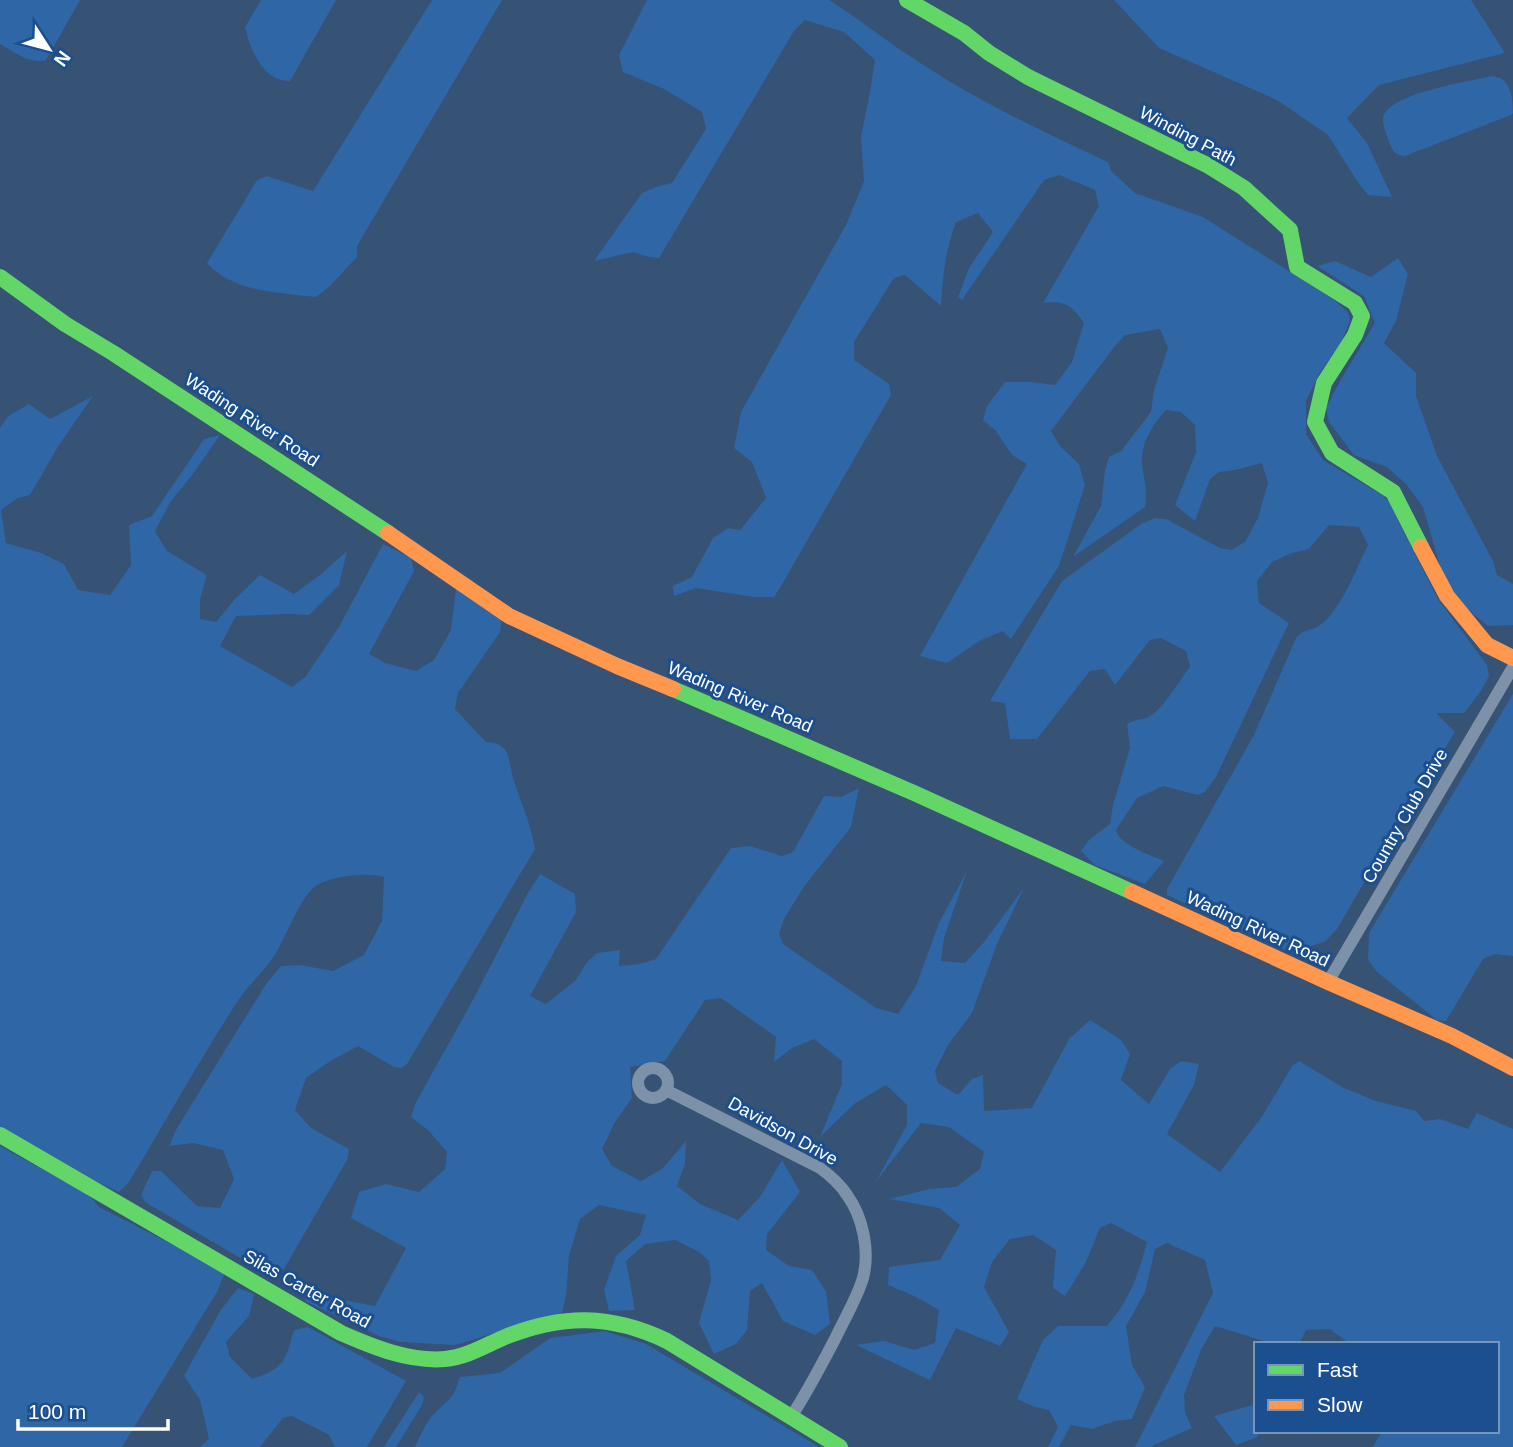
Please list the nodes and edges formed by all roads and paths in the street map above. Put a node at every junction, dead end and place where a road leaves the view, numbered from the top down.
1 (907, 0) edge
2 (0, 277) edge
3 (1513, 658) edge
4 (1513, 667) edge
5 (1328, 982) junction
6 (1513, 1068) edge
7 (666, 1090) dead end
8 (0, 1135) edge
9 (791, 1417) junction
10 (840, 1447) edge

1 - 3 street, Winding Path
2 - 5 street, Wading River Road
4 - 5 street, Country Club Drive
5 - 6 street, Wading River Road
7 - 9 street, Davidson Drive
8 - 9 street, Silas Carter Road
9 - 10 street, Silas Carter Road

